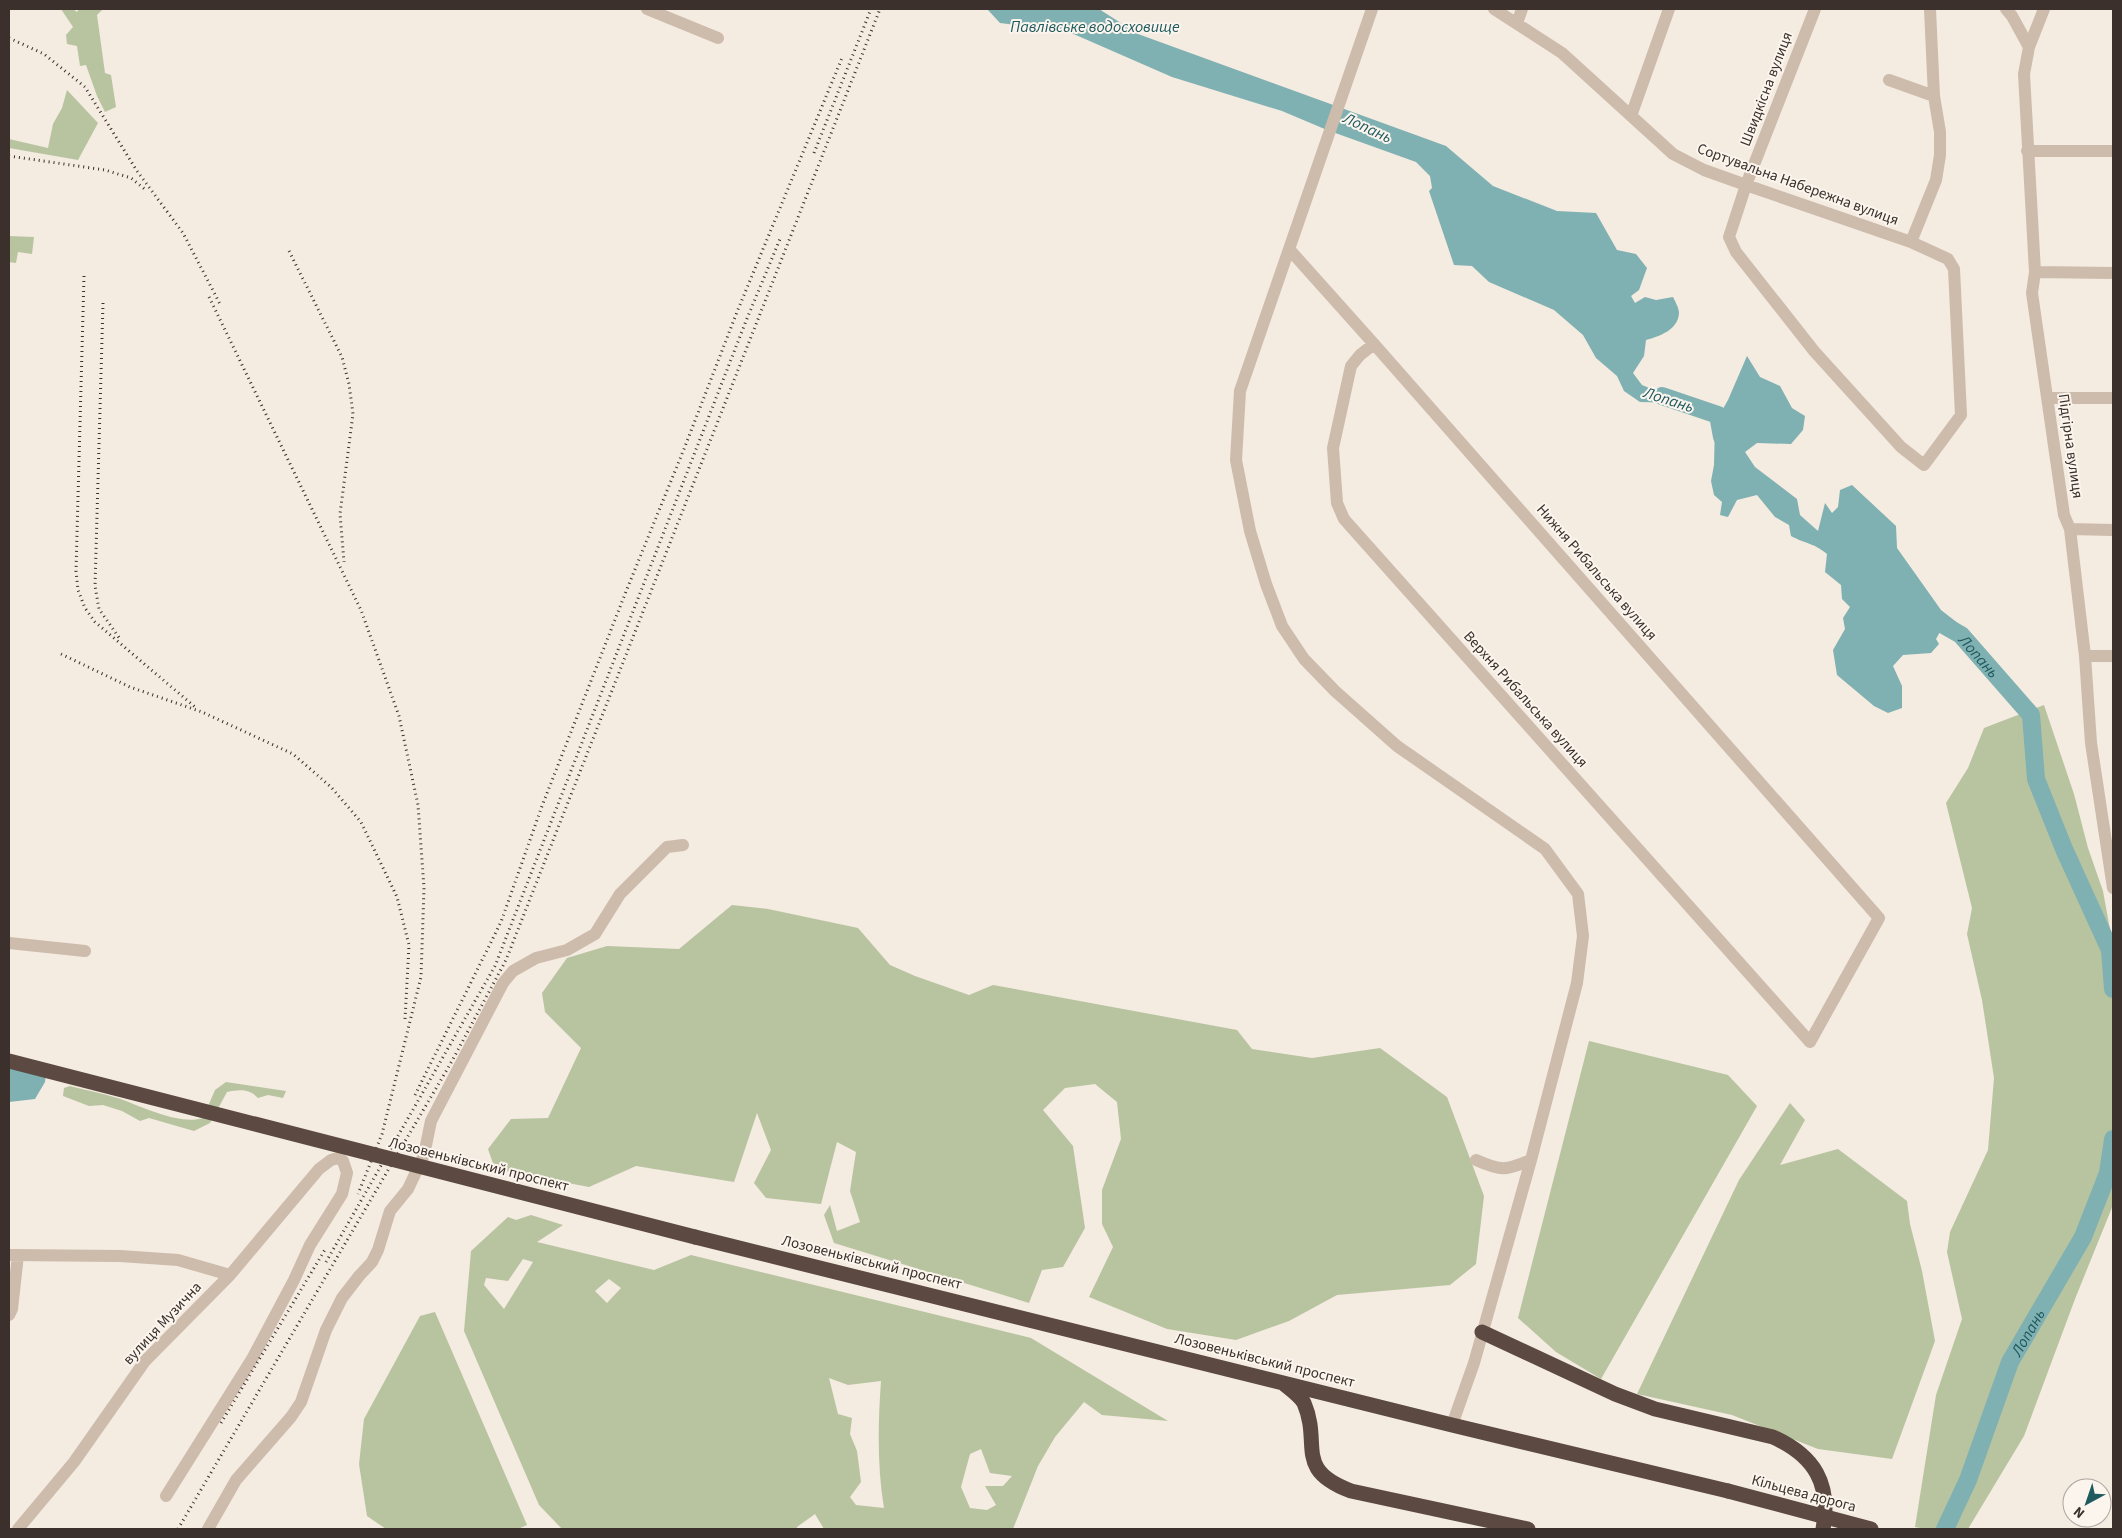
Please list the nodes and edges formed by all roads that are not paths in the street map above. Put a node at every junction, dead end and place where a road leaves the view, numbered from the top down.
1 (647, 9) edge
2 (1372, 9) edge
3 (1494, 9) edge
4 (1522, 9) edge
5 (1669, 9) edge
6 (1814, 9) edge
7 (1930, 9) edge
8 (2006, 9) edge
9 (2044, 9) edge
10 (1517, 23) junction
11 (718, 38) dead end
12 (2029, 47) junction
13 (1889, 80) dead end
14 (1934, 96) junction
15 (1631, 116) junction
16 (2027, 151) junction
17 (2113, 151) edge
18 (1746, 185) junction
19 (1911, 242) junction
20 (1289, 249) junction
21 (1954, 269) joint
22 (2035, 272) junction
23 (2113, 273) edge
24 (1374, 344) junction
25 (2049, 398) junction
26 (2113, 398) edge
27 (2070, 529) junction
28 (2113, 530) edge
29 (2085, 656) junction
30 (2113, 656) edge
31 (683, 845) dead end
32 (2113, 888) edge
33 (9, 944) edge
34 (86, 951) dead end
35 (1810, 1042) joint
36 (9, 1061) edge
37 (1476, 1160) dead end
38 (1531, 1160) junction
39 (13, 1256) edge
40 (230, 1275) junction
41 (9, 1315) edge
42 (1482, 1332) junction
43 (1281, 1382) junction
44 (1452, 1425) junction
45 (1728, 1491) joint
46 (166, 1496) dead end
47 (18, 1529) edge
48 (208, 1529) edge
49 (1528, 1529) edge
50 (1823, 1529) edge
51 (1871, 1529) edge

1 - 11 street
2 - 20 street
3 - 10 street, Сортувальна Набережна вулиця
4 - 10 street
5 - 15 street
6 - 18 street, Швидкісна вулиця
7 - 14 street
8 - 12 street
9 - 12 street, Підгірна вулиця
10 - 15 street, Сортувальна Набережна вулиця
12 - 16 street, Підгірна вулиця
13 - 14 street
14 - 19 street
15 - 18 street, Сортувальна Набережна вулиця
16 - 17 street
16 - 22 street, Підгірна вулиця
18 - 19 street, Сортувальна Набережна вулиця
18 - 21 street, Швидкісна вулиця
19 - 21 street, Сортувальна Набережна вулиця
20 - 24 street, Нижня Рибальська вулиця
20 - 38 street
22 - 23 street
22 - 25 street, Підгірна вулиця
24 - 35 street, Верхня Рибальська вулиця
24 - 35 street, Нижня Рибальська вулиця
25 - 26 street
25 - 27 street, Підгірна вулиця
27 - 28 street
27 - 29 street, Підгірна вулиця
29 - 30 street
29 - 32 street, Підгірна вулиця
31 - 48 street
33 - 34 street
36 - 43 highway, Лозовеньківський проспект, bridge
37 - 38 street
38 - 42 street
39 - 40 street
39 - 41 street
40 - 46 street, вулиця Музична
40 - 47 street, вулиця Музична
42 - 44 street
42 - 50 highway
43 - 44 highway, Лозовеньківський проспект
43 - 49 highway
44 - 45 highway, Лозовеньківський проспект
45 - 51 highway, Кільцева дорога, bridge

